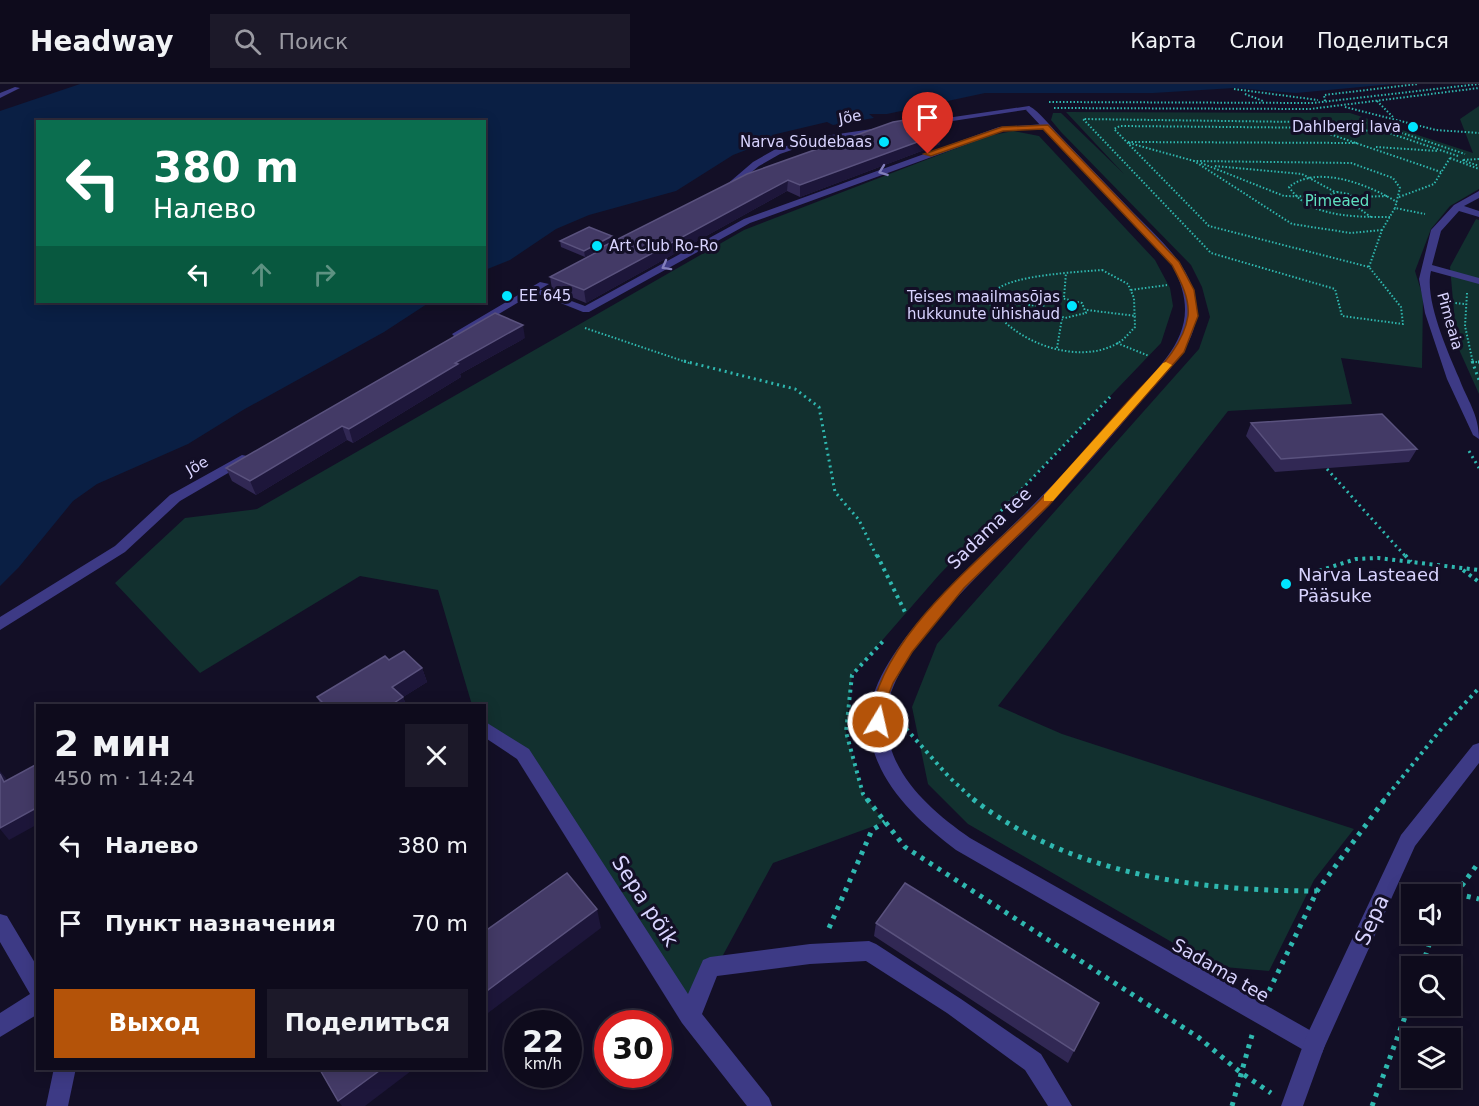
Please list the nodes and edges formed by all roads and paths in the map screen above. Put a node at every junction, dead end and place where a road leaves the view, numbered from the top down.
1 (1418, 84) edge
2 (0, 86) edge
3 (1479, 86) edge
4 (0, 96) edge
5 (1369, 97) junction
6 (1325, 101) junction
7 (1378, 101) junction
8 (1048, 102) dead end
9 (1267, 102) junction
10 (1341, 107) junction
11 (1029, 108) junction
12 (1393, 117) junction
13 (1105, 120) junction
14 (1306, 122) junction
15 (904, 124) junction
16 (1045, 126) junction
17 (1117, 127) junction
18 (1312, 128) junction
19 (926, 132) edge
20 (1479, 133) edge
21 (947, 140) dead end
22 (1127, 142) junction
23 (957, 144) junction
24 (1358, 144) junction
25 (1370, 146) junction
26 (1446, 152) junction
27 (1458, 156) junction
28 (1450, 158) junction
29 (1479, 159) edge
30 (1194, 161) junction
31 (1211, 165) junction
32 (1479, 168) edge
33 (1442, 172) junction
34 (1311, 178) junction
35 (719, 192) edge
36 (1335, 192) junction
37 (1479, 194) edge
38 (1295, 196) junction
39 (1389, 196) junction
40 (1330, 197) junction
41 (1353, 197) junction
42 (1398, 197) junction
43 (1349, 202) junction
44 (1397, 202) junction
45 (1456, 207) junction
46 (1395, 208) junction
47 (1426, 214) dead end
48 (1479, 214) edge
49 (1372, 217) junction
50 (1390, 217) junction
51 (1382, 230) junction
52 (1369, 267) junction
53 (1426, 267) junction
54 (1066, 273) junction
55 (1475, 279) edge
56 (544, 284) joint
57 (1177, 284) dead end
58 (1131, 290) junction
59 (1064, 297) junction
60 (989, 302) junction
61 (1043, 306) junction
62 (1087, 310) junction
63 (1136, 316) junction
64 (1062, 318) junction
65 (580, 326) dead end
66 (441, 344) edge
67 (1117, 344) junction
68 (1057, 348) junction
69 (1155, 350) dead end
70 (1149, 356) junction
71 (1472, 362) junction
72 (1479, 362) edge
73 (1141, 364) dead end
74 (1479, 380) edge
75 (1117, 390) dead end
76 (1479, 435) edge
77 (257, 451) edge
78 (1328, 469) edge
79 (971, 542) dead end
80 (1411, 562) junction
81 (1462, 569) junction
82 (1479, 570) edge
83 (1312, 573) dead end
84 (1479, 582) edge
85 (913, 607) dead end
86 (0, 624) edge
87 (1479, 688) edge
88 (880, 699) junction
89 (486, 729) edge
90 (1479, 750) edge
91 (1479, 862) edge
92 (1461, 887) edge
93 (1317, 891) junction
94 (1461, 895) edge
95 (1479, 899) edge
96 (0, 923) edge
97 (36, 985) edge
98 (36, 1002) edge
99 (1258, 1014) junction
100 (690, 1016) junction
101 (1405, 1016) edge
102 (0, 1026) edge
103 (1314, 1045) junction
104 (65, 1070) edge
105 (1372, 1104) edge
106 (57, 1106) edge
107 (761, 1106) edge
108 (1061, 1106) edge
109 (1232, 1106) edge
110 (1292, 1106) edge
111 (1380, 1106) edge

1 - 6 path
2 - 4 lane
3 - 5 path
3 - 7 path
5 - 6 path
5 - 7 path
6 - 9 path
6 - 9 path
6 - 10 path
7 - 10 path
7 - 12 path
8 - 9 path
10 - 11 path
10 - 12 path
11 - 15 lane, Jõe
11 - 16 street, Sadama tee
12 - 20 path
13 - 14 path
13 - 17 path
13 - 52 path
14 - 18 path
14 - 27 path
15 - 19 lane
15 - 35 lane, Jõe
16 - 23 lane
16 - 88 street, Sadama tee
17 - 18 path
17 - 22 path
18 - 24 path
18 - 26 path
21 - 23 lane
22 - 24 path
22 - 30 path
22 - 52 path
23 -> 56 lane
24 - 25 path
25 - 26 path
25 - 33 path
26 - 27 path
27 - 28 path
28 - 32 path
28 - 33 path
29 - 32 path
30 - 31 path
30 - 42 path
30 - 51 path
31 - 34 path
31 - 38 path
33 - 42 path
34 - 36 path
34 - 38 path
34 - 39 path
36 - 40 path
36 - 41 path
37 - 45 street, Pimeaia
38 - 40 path
38 - 49 path
39 - 41 path
39 - 44 path
40 - 43 path
41 - 43 path
42 - 44 path
43 - 49 path
44 - 46 path
45 - 48 street
45 - 53 street, Pimeaia
46 - 47 path
46 - 50 path
49 - 50 path
50 - 51 path
51 - 52 path
53 - 55 street
53 - 76 street, Pimeaia
54 - 58 path
54 - 59 path
54 - 60 path
55 - 71 path
56 - 66 street
57 - 58 path
58 - 63 path
59 - 61 path
59 - 62 path
60 - 61 path
60 - 68 path
61 - 64 path
62 - 63 path
62 - 64 path
63 - 67 path
64 - 68 path
65 - 85 path
67 - 68 path
67 - 70 path
69 - 70 path
70 - 73 path
71 - 72 path
71 - 74 path
75 - 79 path
77 - 86 street, Jõe
78 - 80 path
80 - 81 path
80 - 83 path
81 - 82 path
81 - 84 path
87 - 93 path
88 - 93 path
88 - 99 street, Sadama tee
89 - 100 street, Sepa põik
90 - 103 street, Sepa
91 - 92 path
93 - 99 path
94 - 95 path
96 - 97 street
98 - 102 street
99 - 103 street, Sadama tee
99 - 109 path
100 - 107 street, Sepa põik
100 - 108 street
101 - 105 path
103 - 110 street, Sepa
104 - 106 street
105 - 111 path

